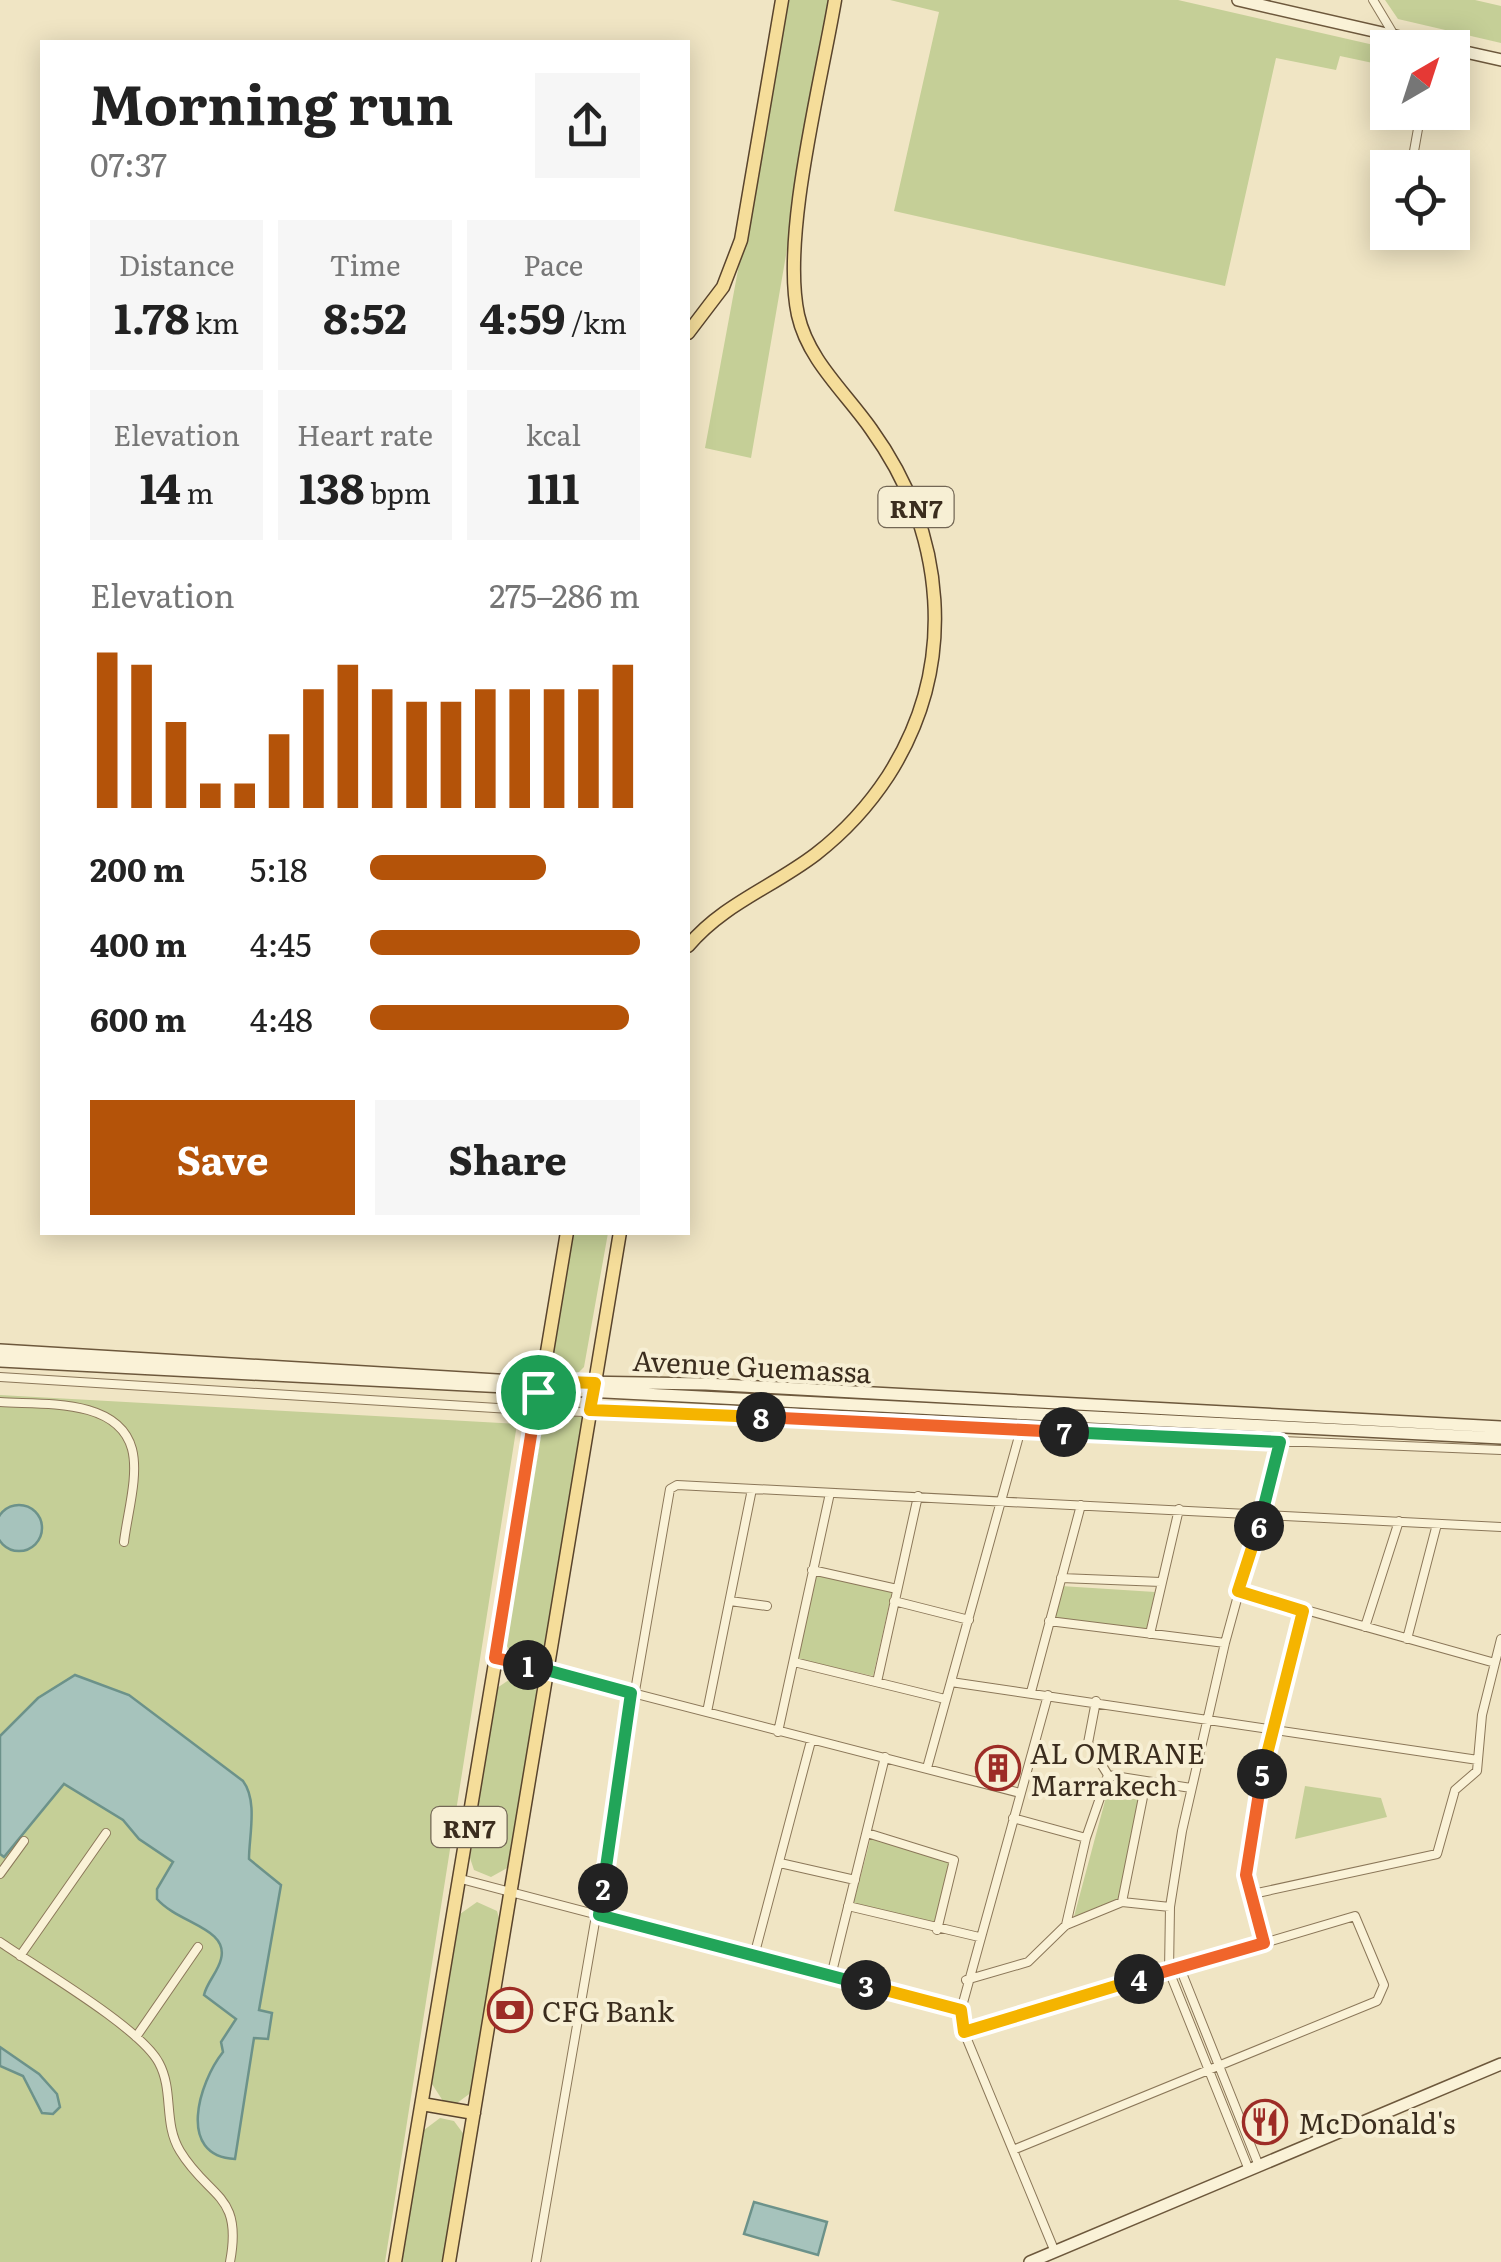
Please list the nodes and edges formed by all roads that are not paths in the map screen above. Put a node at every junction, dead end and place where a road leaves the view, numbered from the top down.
1 (782, 0) edge
2 (835, 0) edge
3 (1238, 0) edge
4 (1374, 0) edge
5 (1370, 30) edge
6 (1391, 30) edge
7 (1470, 53) edge
8 (1501, 60) edge
9 (690, 330) edge
10 (690, 944) edge
11 (566, 1235) edge
12 (620, 1235) edge
13 (0, 1350) edge
14 (0, 1361) edge
15 (0, 1377) edge
16 (539, 1386) junction
17 (594, 1389) junction
18 (0, 1402) edge
19 (535, 1409) junction
20 (590, 1410) junction
21 (1501, 1427) edge
22 (1021, 1429) junction
23 (1501, 1438) edge
24 (1280, 1442) junction
25 (1501, 1450) edge
26 (752, 1490) junction
27 (830, 1493) junction
28 (918, 1496) junction
29 (1004, 1501) junction
30 (1081, 1504) junction
31 (1180, 1509) junction
32 (1262, 1514) junction
33 (1398, 1521) junction
34 (1437, 1524) junction
35 (1501, 1526) edge
36 (124, 1542) dead end
37 (812, 1570) junction
38 (1061, 1578) junction
39 (1162, 1582) junction
40 (897, 1589) junction
41 (1238, 1591) junction
42 (730, 1600) junction
43 (894, 1600) junction
44 (767, 1606) dead end
45 (1303, 1611) junction
46 (969, 1620) junction
47 (1050, 1621) junction
48 (1365, 1627) junction
49 (1150, 1634) junction
50 (1501, 1639) edge
51 (1407, 1640) junction
52 (1224, 1643) junction
53 (495, 1658) junction
54 (794, 1662) junction
55 (1495, 1663) junction
56 (546, 1669) junction
57 (877, 1682) junction
58 (952, 1682) junction
59 (1030, 1692) junction
60 (631, 1693) junction
61 (1048, 1696) junction
62 (945, 1700) junction
63 (1096, 1701) junction
64 (707, 1712) junction
65 (1208, 1718) junction
66 (1271, 1728) junction
67 (778, 1732) junction
68 (810, 1741) junction
69 (884, 1757) junction
70 (1478, 1760) junction
71 (927, 1768) junction
72 (1108, 1775) junction
73 (1146, 1782) junction
74 (1191, 1788) junction
75 (1020, 1793) junction
76 (1013, 1818) junction
77 (106, 1833) dead end
78 (867, 1833) junction
79 (1086, 1838) junction
80 (24, 1841) dead end
81 (780, 1863) junction
82 (0, 1874) edge
83 (461, 1878) junction
84 (854, 1880) junction
85 (512, 1892) junction
86 (1248, 1896) junction
87 (1122, 1902) junction
88 (848, 1906) junction
89 (1170, 1906) junction
90 (599, 1915) junction
91 (1066, 1925) junction
92 (937, 1930) junction
93 (979, 1937) junction
94 (0, 1942) edge
95 (1264, 1943) junction
96 (198, 1948) dead end
97 (20, 1956) junction
98 (754, 1956) junction
99 (1180, 1968) junction
100 (1169, 1970) junction
101 (831, 1976) junction
102 (966, 1980) junction
103 (961, 2010) junction
104 (964, 2032) junction
105 (136, 2037) junction
106 (1501, 2064) edge
107 (1218, 2067) junction
108 (1207, 2072) junction
109 (422, 2104) junction
110 (474, 2113) junction
111 (1013, 2150) junction
112 (1254, 2168) junction
113 (1055, 2252) junction
114 (230, 2262) edge
115 (395, 2262) edge
116 (449, 2262) edge
117 (536, 2262) edge
118 (1030, 2262) edge

1 - 9 main road
2 - 10 main road, RN7
3 - 5 main road
4 - 6 street
7 - 8 main road
11 - 16 main road, RN7
12 - 17 main road, RN7
13 - 16 main road, Avenue Guemassa
14 - 16 main road, Avenue Guemassa
15 - 19 street, Avenue Guemassa
16 - 17 main road, Avenue Guemassa
16 - 19 main road, RN7
17 - 20 main road, RN7
17 - 21 main road, Avenue Guemassa
17 - 23 main road, Avenue Guemassa
18 - 36 street
19 - 20 street, Avenue Guemassa
19 - 53 main road, RN7
20 - 22 street, Avenue Guemassa
20 - 56 main road, RN7
22 - 24 street, Avenue Guemassa
22 - 29 street
24 - 25 street, Avenue Guemassa
24 - 32 street
26 - 27 street
26 - 42 street
26 - 60 street
27 - 28 street
27 - 37 street
28 - 29 street
28 - 40 street
29 - 30 street
29 - 46 street
30 - 31 street
30 - 38 street
31 - 32 street
31 - 39 street
32 - 33 street
32 - 41 street
33 - 34 street
33 - 48 street
34 - 35 street
34 - 51 street
37 - 40 street
37 - 54 street
38 - 39 street
38 - 47 street
39 - 49 street
40 - 43 street
41 - 45 street
41 - 52 street
42 - 44 street
42 - 64 street
43 - 46 street
43 - 57 street
45 - 48 street
45 - 66 street
46 - 58 street
47 - 49 street
47 - 59 street
48 - 51 street
49 - 52 street
50 - 55 street
51 - 55 street
52 - 65 street
53 - 56 street
53 - 83 main road, RN7
54 - 57 street
54 - 67 street
55 - 70 street
56 - 60 street
56 - 85 main road, RN7
57 - 62 street
58 - 59 street
58 - 62 street
59 - 61 street
60 - 64 street
60 - 90 street
61 - 63 street
61 - 75 street
62 - 71 street
63 - 65 street
63 - 72 street
64 - 67 street
65 - 66 street
65 - 74 street
66 - 70 street
66 - 86 street
67 - 68 street
68 - 69 street
68 - 81 street
69 - 71 street
69 - 78 street
70 - 86 street
71 - 75 street
72 - 73 street
72 - 79 street
73 - 74 street
73 - 87 street
74 - 89 street
75 - 76 street
76 - 79 street
76 - 93 street
77 - 97 street
78 - 84 street
78 - 92 street
79 - 91 street
80 - 82 street
81 - 84 street
81 - 98 street
83 - 85 street
83 - 109 main road, RN7
84 - 88 street
85 - 90 street
85 - 110 main road, RN7
86 - 95 street
87 - 89 street
87 - 91 street
88 - 92 street
88 - 101 street
89 - 100 street
90 - 98 street
90 - 117 street
91 - 102 street
92 - 93 street
93 - 102 street
94 - 97 street
95 - 99 street
95 - 107 street
96 - 105 street
97 - 105 street
98 - 101 street
99 - 100 street
99 - 107 street
100 - 104 street
100 - 108 street
101 - 103 street
102 - 103 street
103 - 104 street
104 - 111 street
105 - 114 street
106 - 112 main road
107 - 108 street
107 - 112 street
108 - 111 street
108 - 112 street
109 - 110 main road
109 - 115 main road, RN7
110 - 116 main road, RN7
111 - 113 street
112 - 113 main road
113 - 118 main road

